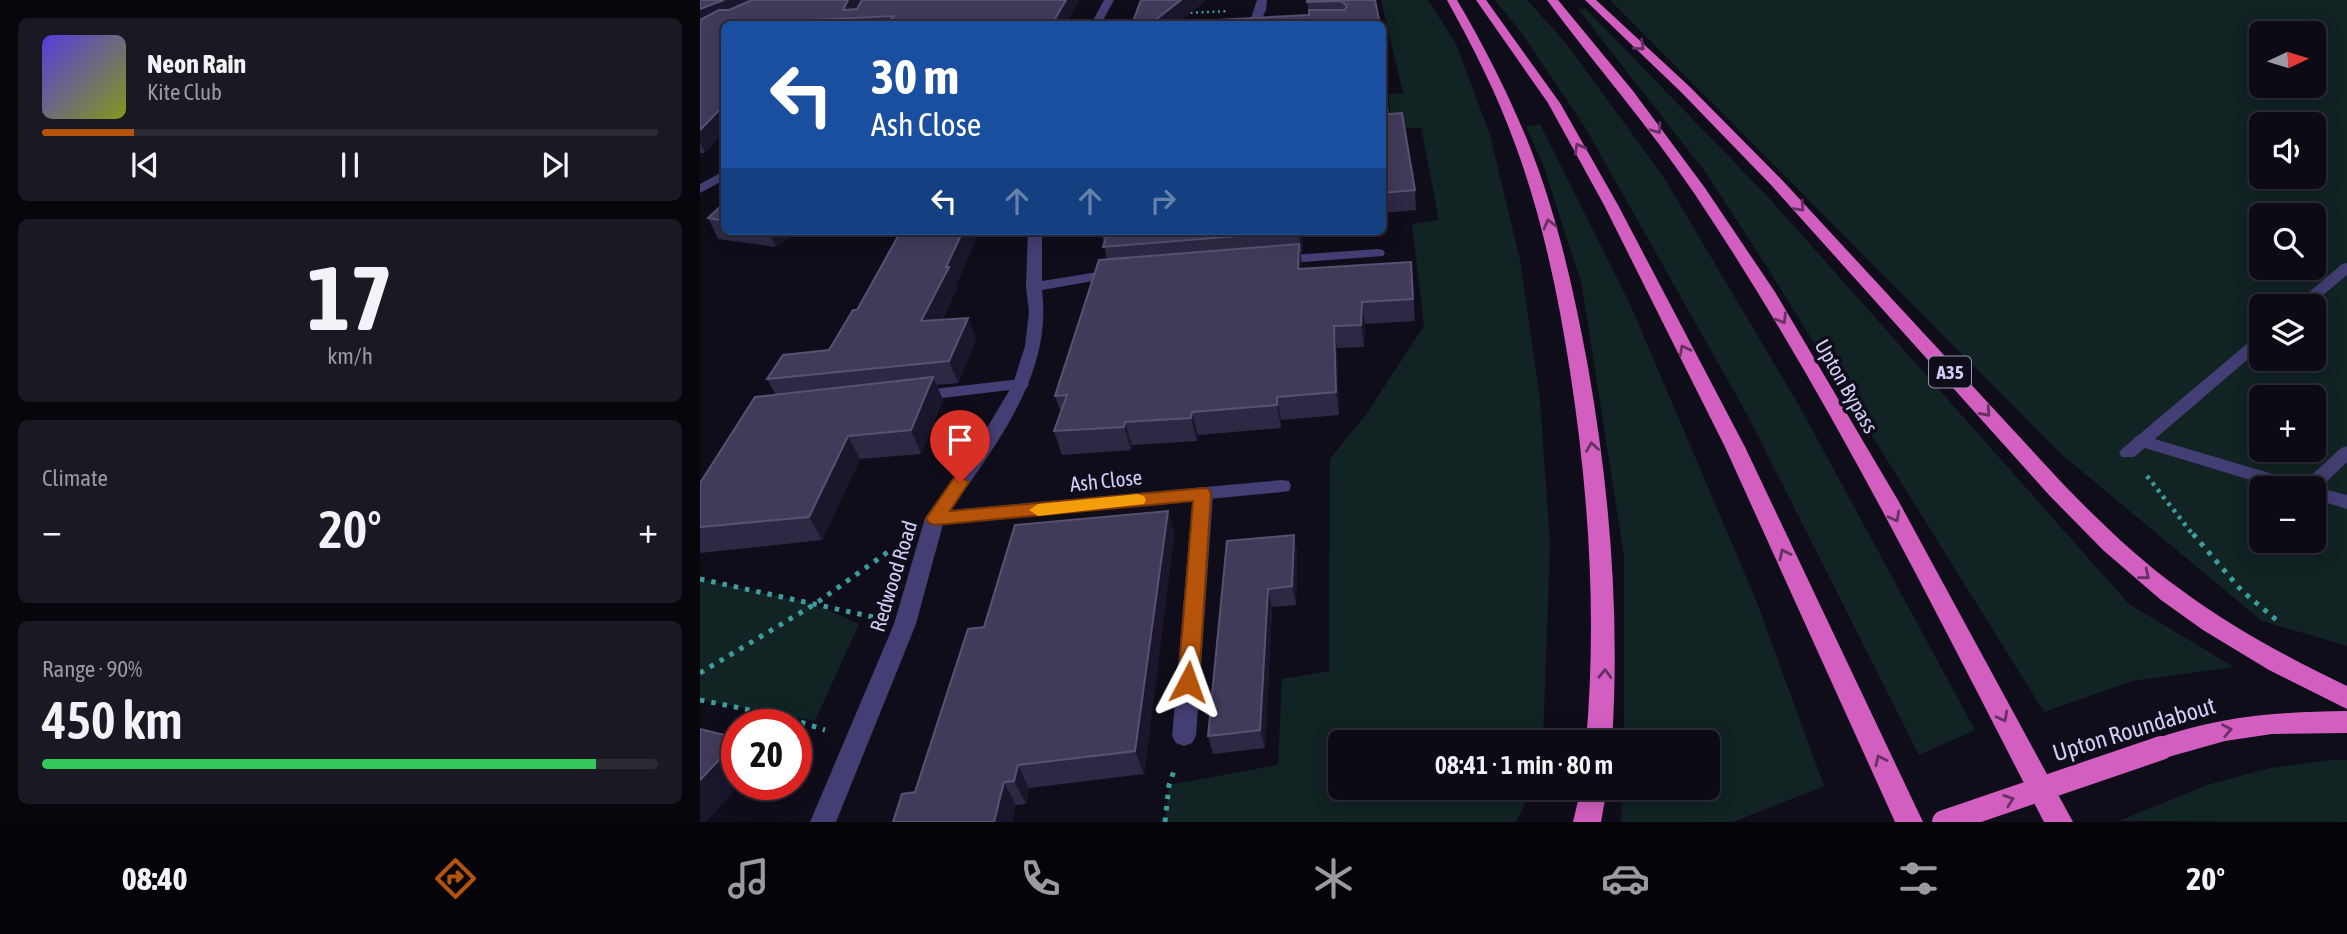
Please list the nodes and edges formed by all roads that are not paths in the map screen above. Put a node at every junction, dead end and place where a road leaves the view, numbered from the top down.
1 (1109, 0) edge
2 (1452, 0) edge
3 (1481, 0) edge
4 (1552, 0) edge
5 (1590, 0) edge
6 (1098, 21) edge
7 (721, 177) edge
8 (700, 189) edge
9 (1035, 235) edge
10 (1378, 253) dead end
11 (1259, 262) edge
12 (2347, 267) edge
13 (1127, 272) edge
14 (1034, 287) junction
15 (2315, 294) edge
16 (2249, 350) edge
17 (1021, 384) junction
18 (899, 397) edge
19 (2347, 452) edge
20 (2250, 476) edge
21 (2322, 476) edge
22 (1282, 486) dead end
23 (1203, 494) junction
24 (2326, 496) edge
25 (2347, 502) edge
26 (935, 518) junction
27 (2347, 698) edge
28 (2347, 722) edge
29 (1601, 730) edge
30 (1184, 736) road end
31 (1592, 800) edge
32 (823, 822) edge
33 (1587, 822) edge
34 (1909, 822) edge
35 (1944, 822) edge
36 (2059, 822) edge

1 - 6 street
29 -> 2 highway
34 -> 3 highway
4 -> 36 highway, Upton Bypass
5 -> 27 highway, A35
7 - 8 street
9 - 14 street, Redwood Road
10 - 11 street
12 - 15 street
13 - 14 street
14 - 17 street, Redwood Road
16 - 20 street
17 - 18 street
17 - 26 street, Redwood Road
19 - 21 street
22 - 23 street, Ash Close
23 - 26 street, Ash Close
23 - 30 street
24 - 25 street
26 - 32 street, Redwood Road
35 -> 28 highway, Upton Roundabout, bridge
31 - 33 highway

